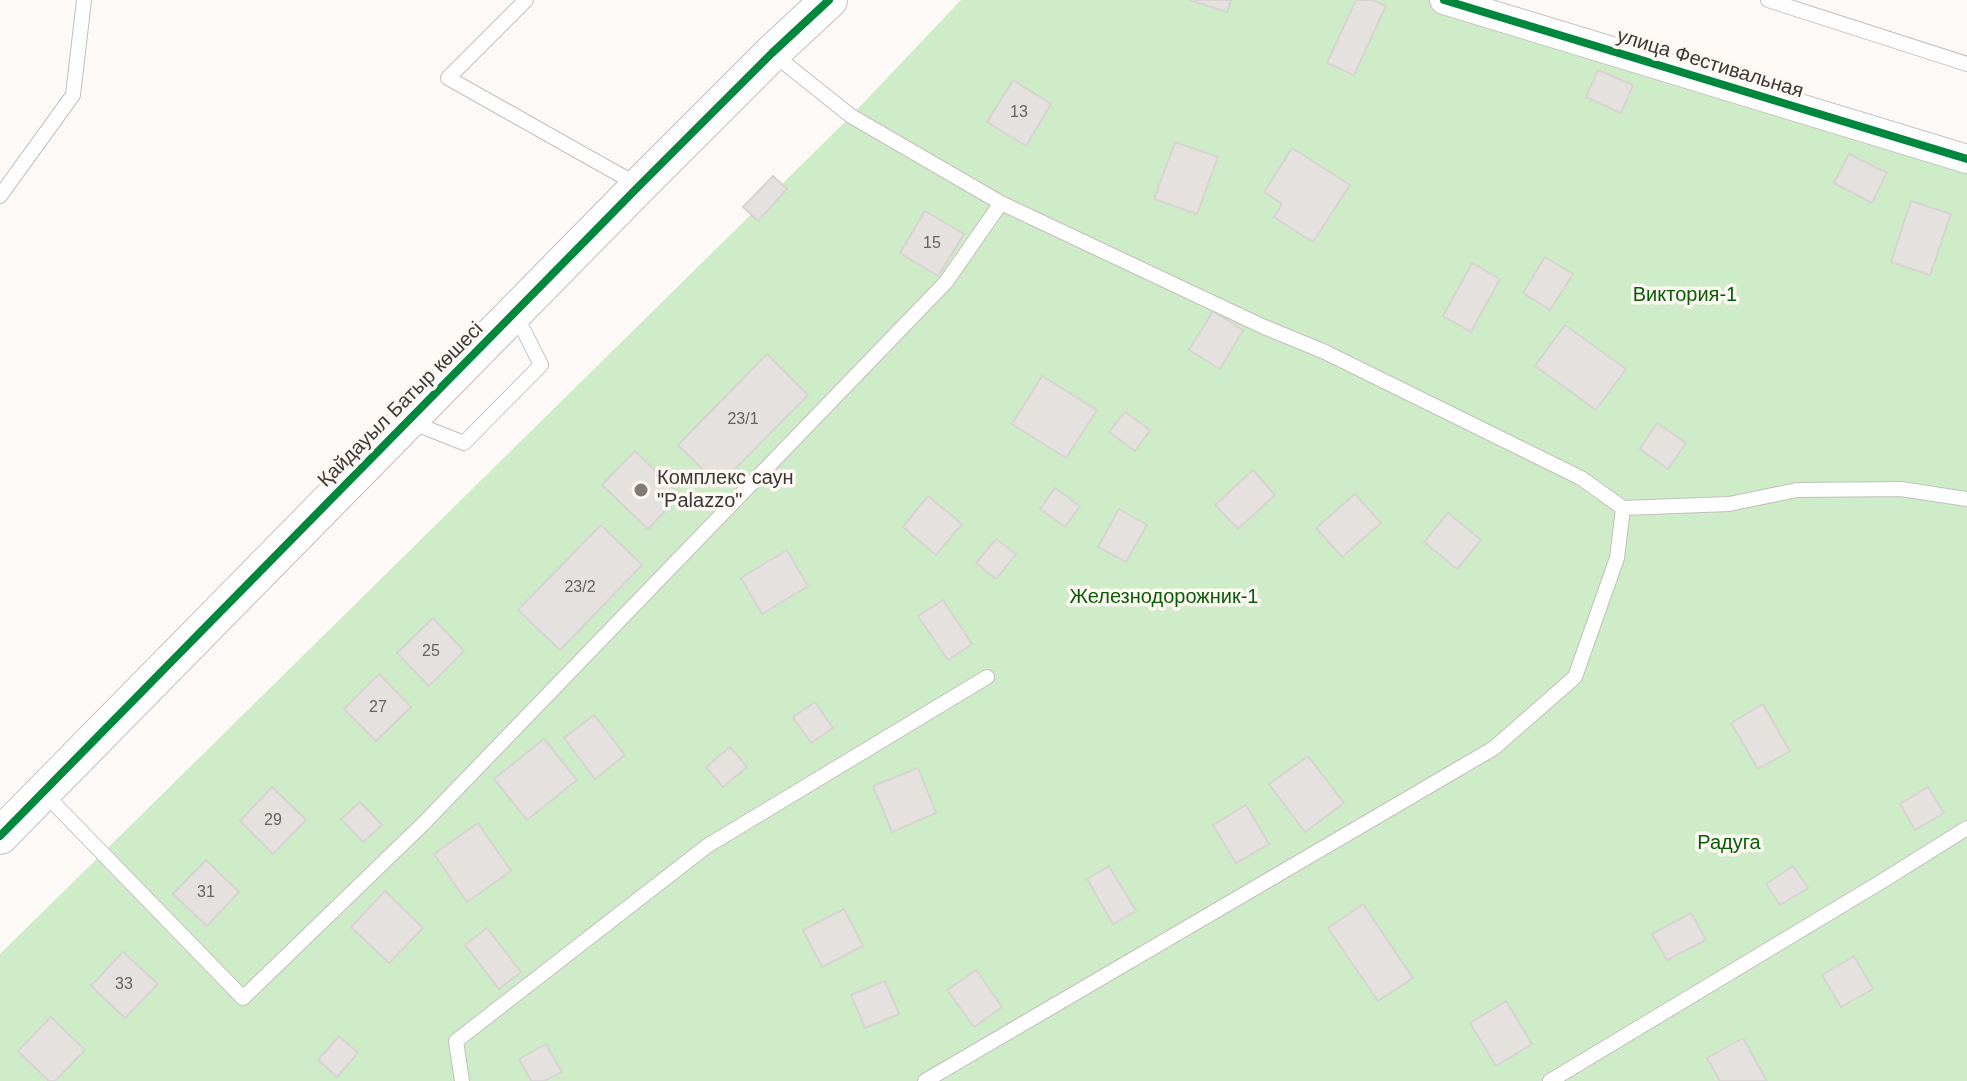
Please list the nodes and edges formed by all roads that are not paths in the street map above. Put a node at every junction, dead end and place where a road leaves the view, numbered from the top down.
1 (84, 0) edge
2 (526, 0) edge
3 (829, 0) edge
4 (1444, 0) edge
5 (1768, 0) edge
6 (772, 53) junction
7 (1967, 64) edge
8 (1967, 159) edge
9 (639, 186) junction
10 (0, 196) edge
11 (1001, 203) junction
12 (514, 313) junction
13 (408, 421) junction
14 (1967, 499) edge
15 (1623, 508) junction
16 (987, 677) dead end
17 (43, 792) junction
18 (1967, 828) edge
19 (0, 836) edge
20 (462, 1081) edge
21 (925, 1081) edge
22 (1550, 1081) edge

1 - 10 lane
2 - 9 lane
3 - 6 street, Қайдауыл Батыр көшесі
4 - 8 street, улица Фестивальная
5 - 7 lane
6 - 9 street, Қайдауыл Батыр көшесі
6 - 11 lane
9 - 12 street, Қайдауыл Батыр көшесі
11 - 15 lane
11 - 17 lane
12 - 13 street, Қайдауыл Батыр көшесі
12 - 13 lane
13 - 17 street, Қайдауыл Батыр көшесі
14 - 15 lane
15 - 21 lane
16 - 20 lane
17 - 19 street, Қайдауыл Батыр көшесі
18 - 22 lane

